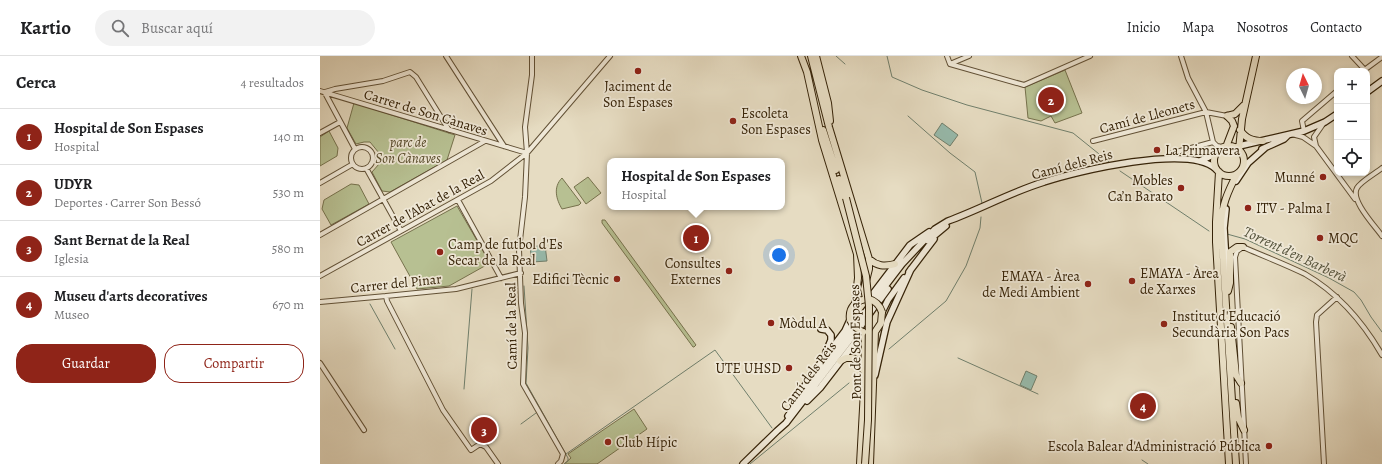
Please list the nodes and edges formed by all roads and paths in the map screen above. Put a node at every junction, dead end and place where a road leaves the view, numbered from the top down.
1 (446, 56) edge
2 (532, 56) edge
3 (610, 56) edge
4 (801, 56) edge
5 (806, 56) edge
6 (811, 56) edge
7 (816, 56) edge
8 (947, 56) edge
9 (969, 56) edge
10 (1090, 56) edge
11 (1181, 56) edge
12 (1256, 56) edge
13 (1352, 56) edge
14 (1382, 57) edge
15 (950, 64) junction
16 (1362, 68) edge
17 (1367, 68) edge
18 (1382, 80) edge
19 (1370, 90) edge
20 (321, 92) edge
21 (1334, 94) edge
22 (1245, 104) junction
23 (1206, 112) junction
24 (1227, 116) junction
25 (1334, 116) edge
26 (1242, 119) junction
27 (340, 122) junction
28 (1325, 122) junction
29 (826, 129) junction
30 (449, 130) junction
31 (1240, 130) junction
32 (1304, 131) junction
33 (320, 133) edge
34 (1290, 135) junction
35 (1262, 140) junction
36 (485, 141) junction
37 (1093, 141) dead end
38 (1213, 142) junction
39 (504, 146) junction
40 (835, 146) junction
41 (1316, 146) junction
42 (1225, 147) junction
43 (1238, 148) junction
44 (1265, 148) junction
45 (355, 149) junction
46 (527, 153) junction
47 (1169, 154) dead end
48 (1215, 154) junction
49 (1200, 161) junction
50 (353, 164) junction
51 (366, 168) junction
52 (1382, 168) edge
53 (1218, 171) junction
54 (1239, 172) junction
55 (320, 183) edge
56 (1345, 185) junction
57 (837, 186) junction
58 (1357, 187) junction
59 (384, 199) junction
60 (458, 200) junction
61 (1357, 202) junction
62 (956, 218) junction
63 (943, 228) junction
64 (934, 229) junction
65 (401, 231) junction
66 (320, 235) edge
67 (1382, 236) edge
68 (1243, 248) junction
69 (868, 259) junction
70 (895, 264) junction
71 (911, 269) junction
72 (521, 273) junction
73 (320, 276) edge
74 (501, 278) junction
75 (386, 296) junction
76 (1337, 297) junction
77 (1226, 301) junction
78 (320, 302) edge
79 (871, 302) junction
80 (854, 304) junction
81 (882, 312) junction
82 (1227, 318) junction
83 (850, 320) junction
84 (861, 328) junction
85 (877, 328) junction
86 (821, 329) dead end
87 (853, 331) dead end
88 (1382, 355) edge
89 (823, 359) junction
90 (840, 361) junction
91 (320, 364) edge
92 (874, 377) junction
93 (1231, 377) junction
94 (1241, 383) junction
95 (864, 390) junction
96 (797, 406) junction
97 (364, 430) dead end
98 (1244, 430) junction
99 (498, 464) edge
100 (558, 464) edge
101 (743, 464) edge
102 (860, 464) edge
103 (865, 464) edge
104 (870, 464) edge
105 (1229, 464) edge
106 (1236, 464) edge
107 (1246, 464) edge
108 (1324, 464) edge

1 - 39 street
2 - 46 street, Camí de la Real
3 - 46 street, Carrer de l'Abat de la Real
4 - 57 main road
5 - 29 main road
6 - 29 main road
7 - 40 main road
8 - 15 street
9 - 15 street
10 - 15 street
11 - 23 street
12 - 22 main road
13 - 16 street
14 - 17 street
18 - 19 street
20 - 27 street
20 - 30 street, Carrer de Son Cànaves
20 - 30 street
21 - 32 street
22 - 24 main road
22 - 26 main road
23 - 24 street
23 - 37 street, Camí de Lleonets
23 - 38 street
24 - 42 main road
25 - 28 street
26 - 31 main road
26 - 42 main road
27 - 33 street
27 - 45 street
28 - 32 street
28 - 41 street
29 - 40 main road
29 - 57 main road
29 - 103 main road, Pont de Son Espases, bridge
30 - 36 street, Carrer de Son Cànaves
31 - 35 main road
31 - 43 main road
32 - 34 street
34 - 35 street
34 - 41 street
34 - 44 street
35 - 43 street
36 - 39 street, Carrer de Son Cànaves
36 - 59 street
38 - 42 street
38 - 47 street
39 - 46 street, Carrer de Son Cànaves
40 - 69 main road
41 - 56 street
42 - 43 main road
42 - 48 main road
43 - 54 main road
44 - 54 street
44 - 77 street
45 - 50 street
45 - 51 street
46 - 60 street, Carrer de l'Abat de la Real
46 - 72 street, Camí de la Real
48 - 49 street
48 - 53 main road
49 - 53 street
49 - 62 street, Camí dels Reis
50 - 51 street
50 - 55 street
51 - 59 street
52 - 58 street
53 - 54 main road
53 - 105 main road
54 - 77 main road
56 - 58 street
56 - 61 street
57 - 80 main road
58 - 61 street
59 - 65 street
59 - 66 street
60 - 65 street, Carrer de l'Abat de la Real
60 - 74 street
61 - 67 street
62 - 63 street, Camí dels Reis
62 - 64 street, Camí dels Reis
63 - 64 street, Camí dels Reis
63 - 71 street
64 - 70 street
65 - 73 street, Carrer de l'Abat de la Real
68 - 76 street
68 - 77 main road
68 - 94 street
69 - 70 main road
69 - 79 main road
70 - 79 street
71 - 81 street
71 - 92 street
72 - 74 street, Carrer del Pinar
72 - 100 street, Camí de la Real
74 - 75 street, Carrer del Pinar
75 - 78 street, Carrer del Pinar
75 - 99 street
76 - 88 street
76 - 108 street
77 - 82 main road
79 - 80 main road
79 - 81 main road, bridge
79 - 84 street
80 - 83 main road
81 - 85 main road
82 - 93 main road
82 - 94 main road
83 - 84 main road, bridge
83 - 89 street
84 - 85 main road
84 - 90 street
84 - 95 main road
85 - 92 main road
86 - 89 street
87 - 96 street, Camí dels Reis
89 - 96 street
90 - 95 main road
90 - 96 street
91 - 97 street
92 - 104 main road
93 - 98 main road
93 - 106 main road
94 - 98 street
95 - 102 main road
96 - 101 street, Camí dels Reis
98 - 107 street

